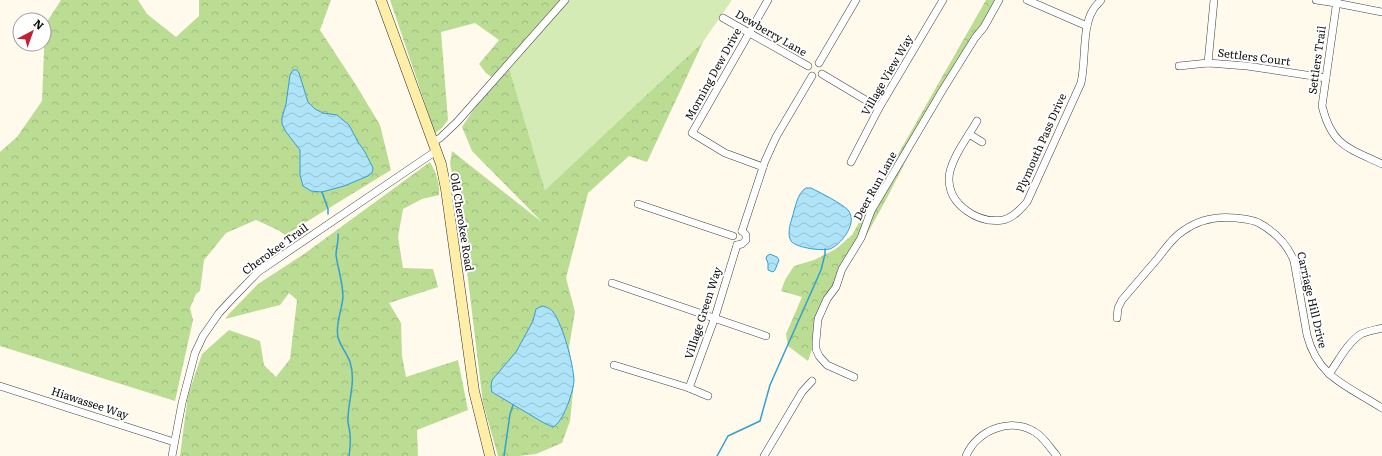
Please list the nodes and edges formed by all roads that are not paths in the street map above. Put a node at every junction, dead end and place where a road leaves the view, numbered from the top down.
1 (381, 0) edge
2 (566, 0) edge
3 (768, 0) edge
4 (856, 0) edge
5 (943, 0) edge
6 (999, 0) edge
7 (1027, 0) edge
8 (1101, 0) edge
9 (1214, 0) edge
10 (1316, 0) edge
11 (1336, 1) edge
12 (1382, 12) edge
13 (723, 18) dead end
14 (1087, 26) junction
15 (748, 33) junction
16 (819, 63) junction
17 (1208, 63) junction
18 (808, 66) junction
19 (1179, 66) dead end
20 (822, 74) junction
21 (812, 76) junction
22 (1326, 78) junction
23 (879, 108) junction
24 (977, 121) dead end
25 (969, 134) junction
26 (982, 142) dead end
27 (434, 147) junction
28 (851, 162) dead end
29 (1382, 164) edge
30 (763, 167) junction
31 (638, 204) dead end
32 (742, 231) junction
33 (733, 236) junction
34 (737, 245) junction
35 (612, 283) dead end
36 (715, 317) junction
37 (1117, 318) dead end
38 (1382, 328) edge
39 (766, 336) dead end
40 (614, 365) dead end
41 (1328, 374) junction
42 (854, 377) dead end
43 (812, 381) dead end
44 (0, 386) edge
45 (689, 388) junction
46 (708, 396) dead end
47 (1382, 408) edge
48 (174, 442) junction
49 (767, 455) edge
50 (172, 456) edge
51 (490, 456) edge
52 (966, 456) edge
53 (1057, 456) edge

1 - 27 street, Old Cherokee Road
2 - 27 street, Cherokee Trail
3 - 15 street, Morning Dew Drive
4 - 16 street
5 - 23 street, Village View Way
6 - 42 street, Deer Run Lane
7 - 14 street
8 - 14 street, Plymouth Pass Drive
9 - 17 street
10 - 11 street
11 - 12 street
11 - 22 street, Settlers Trail
13 - 15 street, Dewberry Lane
14 - 25 street, Plymouth Pass Drive
15 - 18 street, Dewberry Lane
15 - 30 street, Morning Dew Drive
16 - 18 street
16 - 20 street
17 - 19 street, Settlers Court
17 - 22 street, Settlers Court
18 - 21 street
20 - 21 street
20 - 23 street
21 - 30 street, Village Green Way
22 - 29 street, Settlers Trail
23 - 28 street, Village View Way
24 - 25 street, Plymouth Pass Drive
25 - 26 street
27 - 48 street, Cherokee Trail
27 - 51 street, Old Cherokee Road
30 - 32 street, Village Green Way
31 - 33 street
32 - 33 street
32 - 34 street, Village Green Way
33 - 34 street
34 - 36 street, Village Green Way
35 - 36 street
36 - 39 street
36 - 45 street, Village Green Way
37 - 41 street, Carriage Hill Drive
38 - 41 street
40 - 45 street
41 - 47 street, Carriage Hill Drive
43 - 49 street
44 - 48 street, Hiawassee Way
45 - 46 street
48 - 50 street, Cherokee Trail
52 - 53 street

